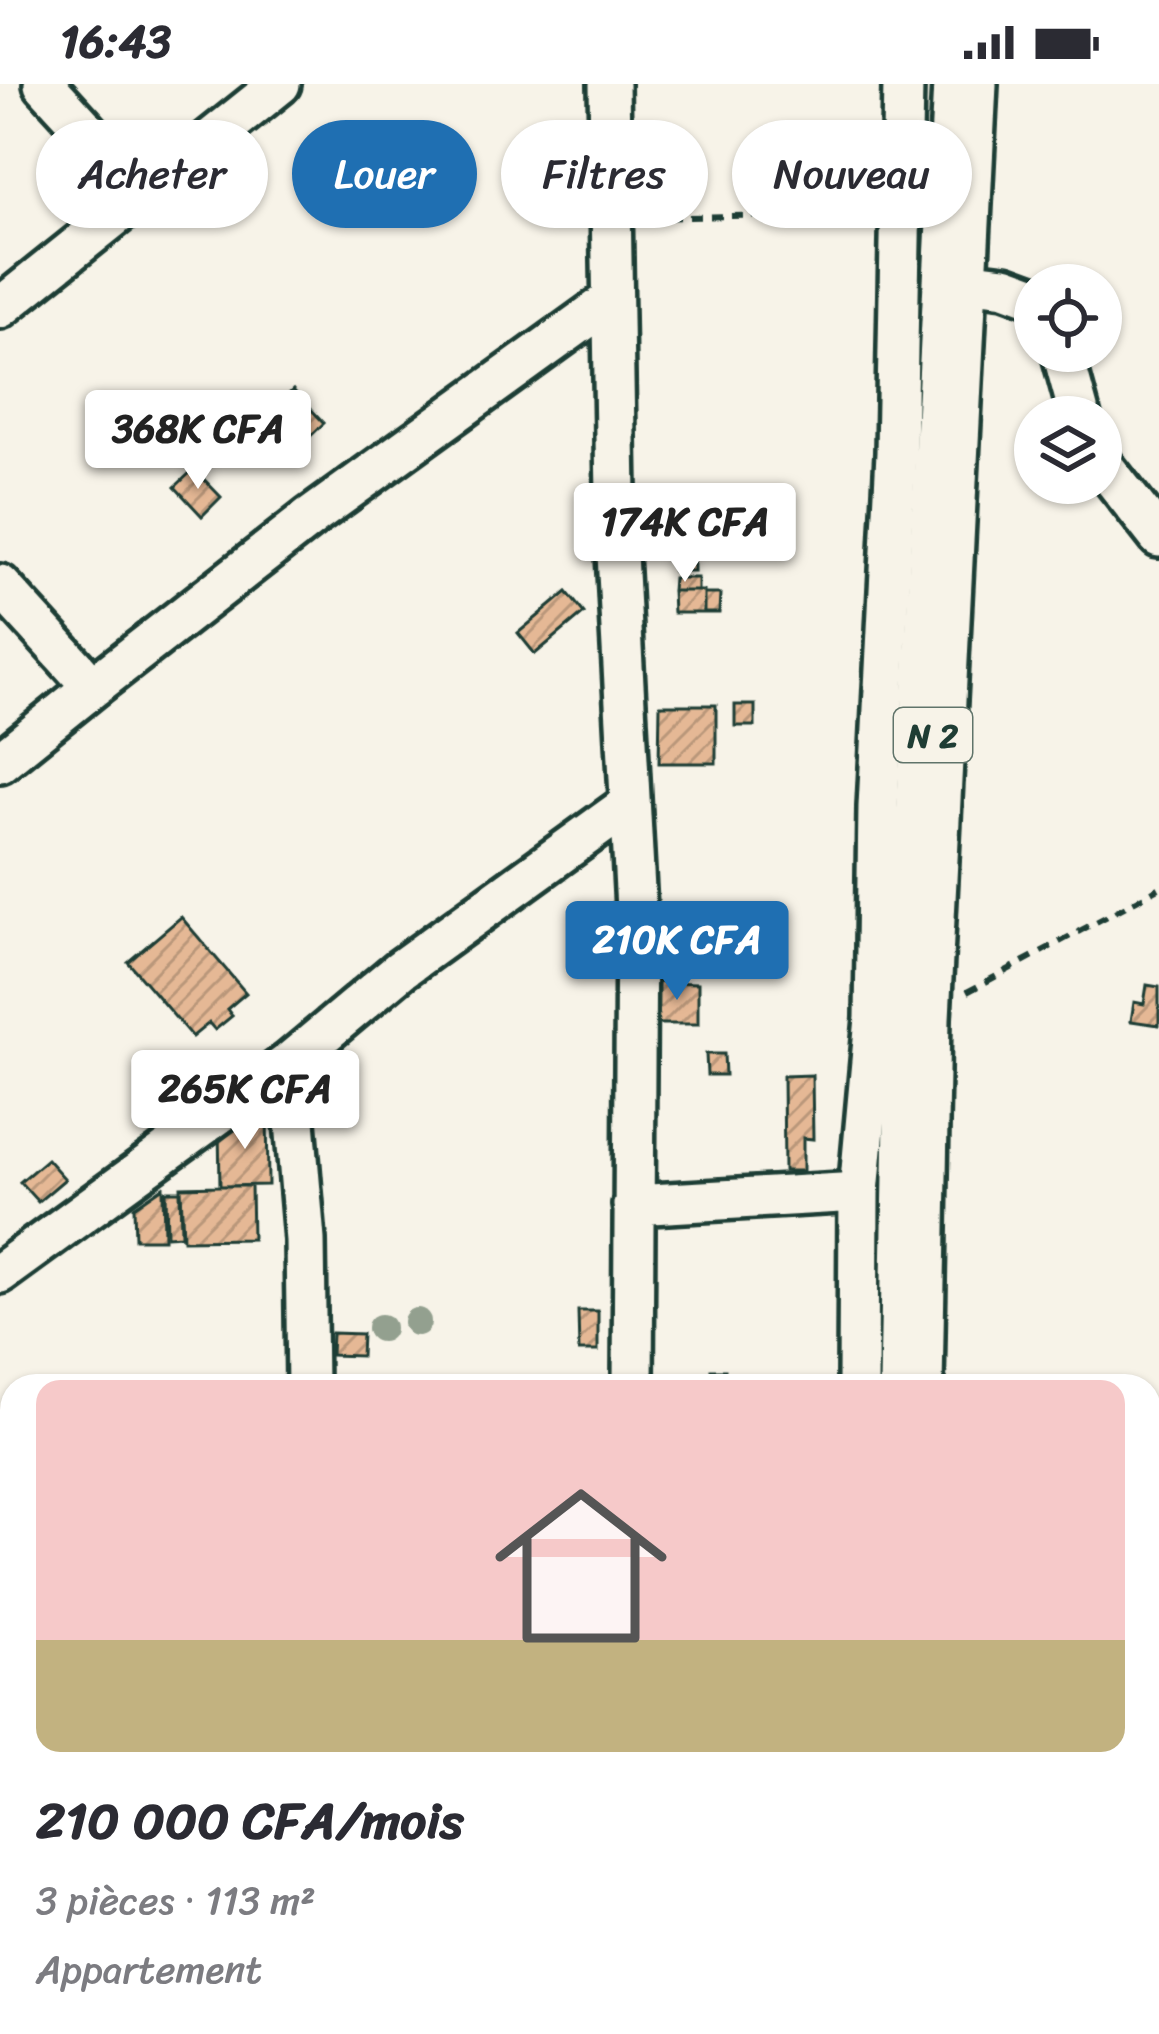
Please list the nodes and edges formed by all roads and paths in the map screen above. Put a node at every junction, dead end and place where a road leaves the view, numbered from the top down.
1 (44, 84) edge
2 (280, 84) edge
3 (609, 84) edge
4 (903, 84) edge
5 (964, 84) edge
6 (77, 120) edge
7 (234, 120) edge
8 (609, 120) edge
9 (902, 120) edge
10 (97, 228) edge
11 (608, 228) edge
12 (899, 228) edge
13 (956, 280) junction
14 (1014, 289) edge
15 (610, 301) junction
16 (0, 308) edge
17 (1122, 490) edge
18 (1159, 537) edge
19 (0, 585) edge
20 (93, 687) junction
21 (0, 762) edge
22 (628, 805) junction
23 (1159, 888) edge
24 (919, 1018) junction
25 (290, 1062) junction
26 (859, 1192) junction
27 (633, 1205) junction
28 (0, 1273) edge
29 (307, 1374) edge
30 (632, 1374) edge
31 (858, 1374) edge
32 (911, 1374) edge

1 - 6 street
2 - 7 street
3 - 8 street
4 - 9 street
5 - 13 main road, N 2
10 - 16 street
11 - 15 street
12 - 26 street
13 - 14 street
13 - 24 main road, N 2
15 - 20 street
15 - 22 street
17 - 18 street
19 - 20 street
20 - 21 street
22 - 25 street
22 - 27 street
23 - 24 path
24 - 32 main road, N 2
25 - 28 street
25 - 29 street
26 - 27 street
26 - 31 street
27 - 30 street

